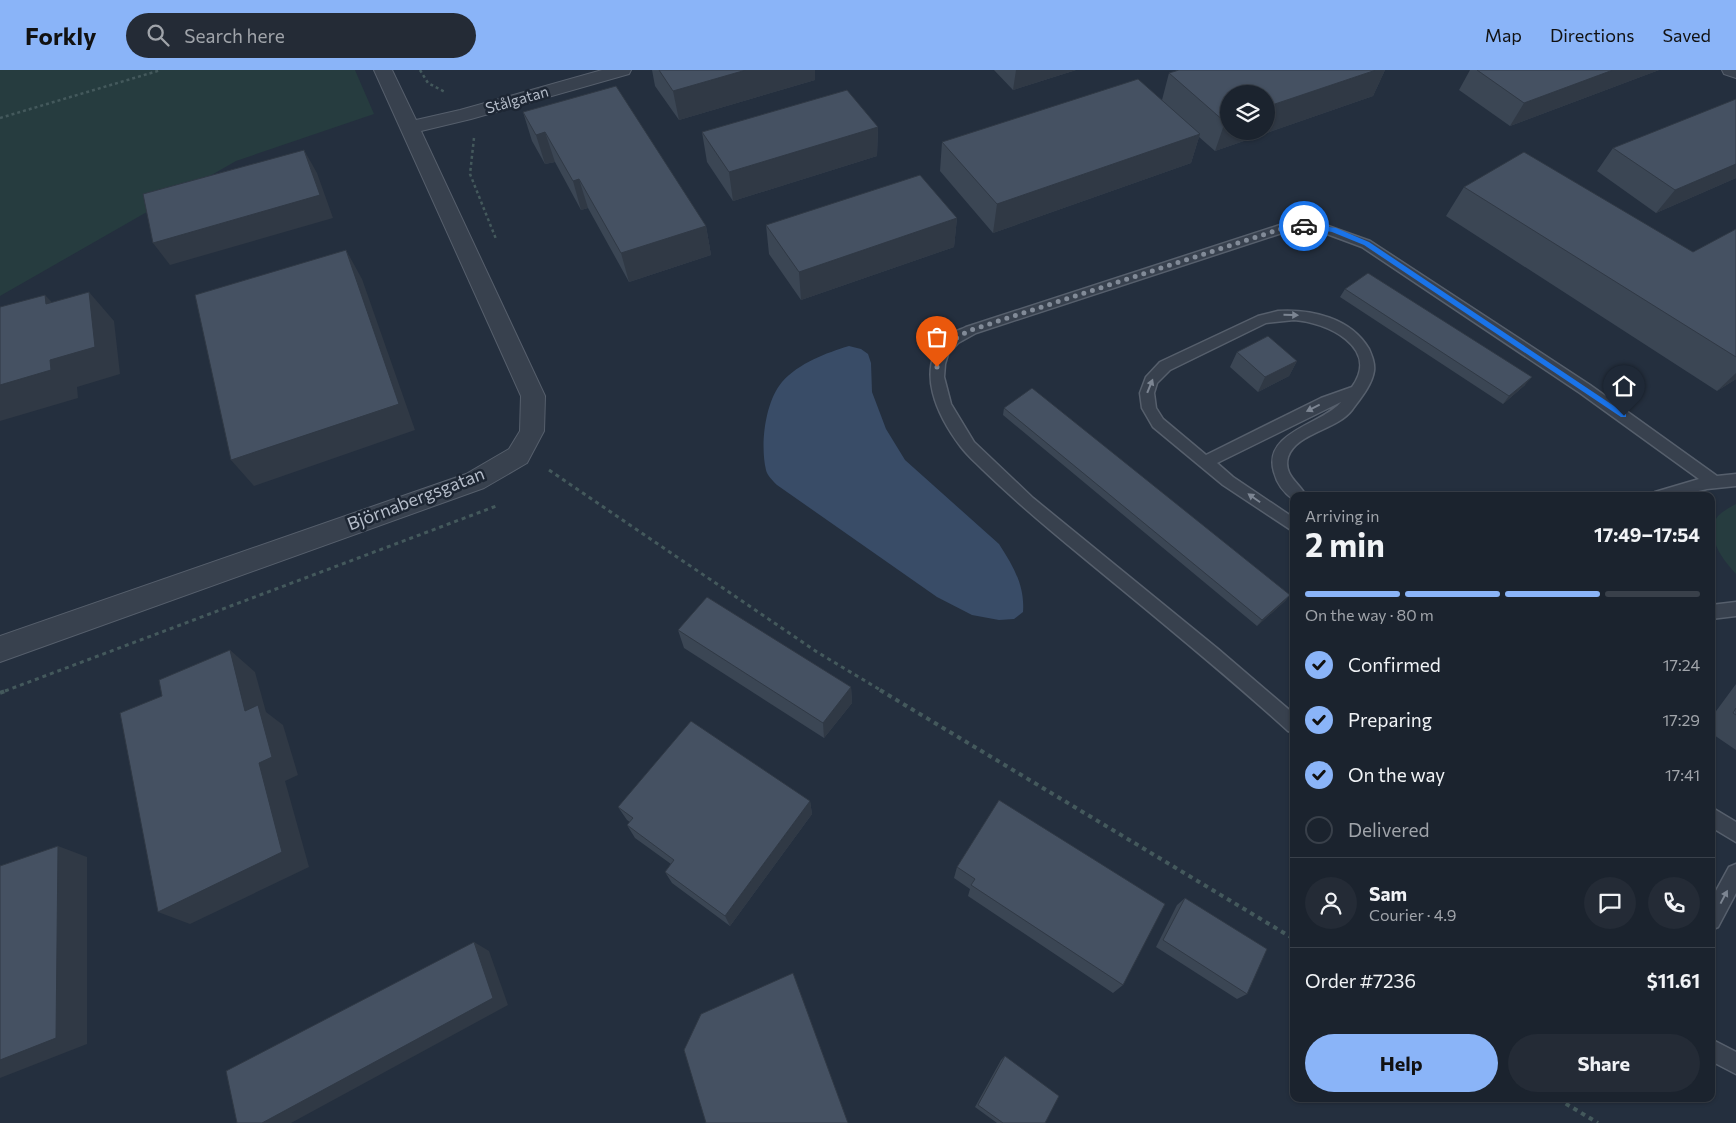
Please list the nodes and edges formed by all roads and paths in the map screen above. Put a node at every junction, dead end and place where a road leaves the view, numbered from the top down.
1 (161, 70) edge
2 (383, 70) edge
3 (420, 70) edge
4 (622, 70) edge
5 (1731, 70) edge
6 (1736, 72) edge
7 (464, 115) junction
8 (0, 118) edge
9 (410, 127) junction
10 (497, 239) dead end
11 (1358, 391) junction
12 (1205, 462) junction
13 (552, 463) dead end
14 (549, 470) junction
15 (541, 476) dead end
16 (1736, 480) edge
17 (1713, 481) junction
18 (1296, 492) edge
19 (1670, 492) edge
20 (502, 503) dead end
21 (1290, 523) edge
22 (1736, 609) edge
23 (1715, 612) edge
24 (0, 649) edge
25 (0, 693) edge
26 (1290, 722) edge
27 (1715, 817) edge
28 (1736, 833) edge
29 (1736, 874) edge
30 (1715, 913) edge
31 (1290, 937) edge
32 (1715, 1051) edge
33 (1736, 1064) edge
34 (1563, 1102) edge
35 (1598, 1123) edge

1 - 8 path
2 - 9 street, Björnabergsgatan
3 - 7 path
4 - 7 street, Stålgatan
5 - 6 street
7 - 9 street, Stålgatan
7 - 10 path
9 - 24 street, Björnabergsgatan
11 -> 12 lane
12 -> 11 lane
11 - 18 lane
21 -> 12 lane
13 - 14 path
14 - 15 path
14 - 31 path
16 - 17 lane
17 - 19 lane
17 - 26 lane
20 - 25 path
22 - 23 lane
27 - 28 lane
30 -> 29 lane
32 - 33 lane
34 - 35 path

